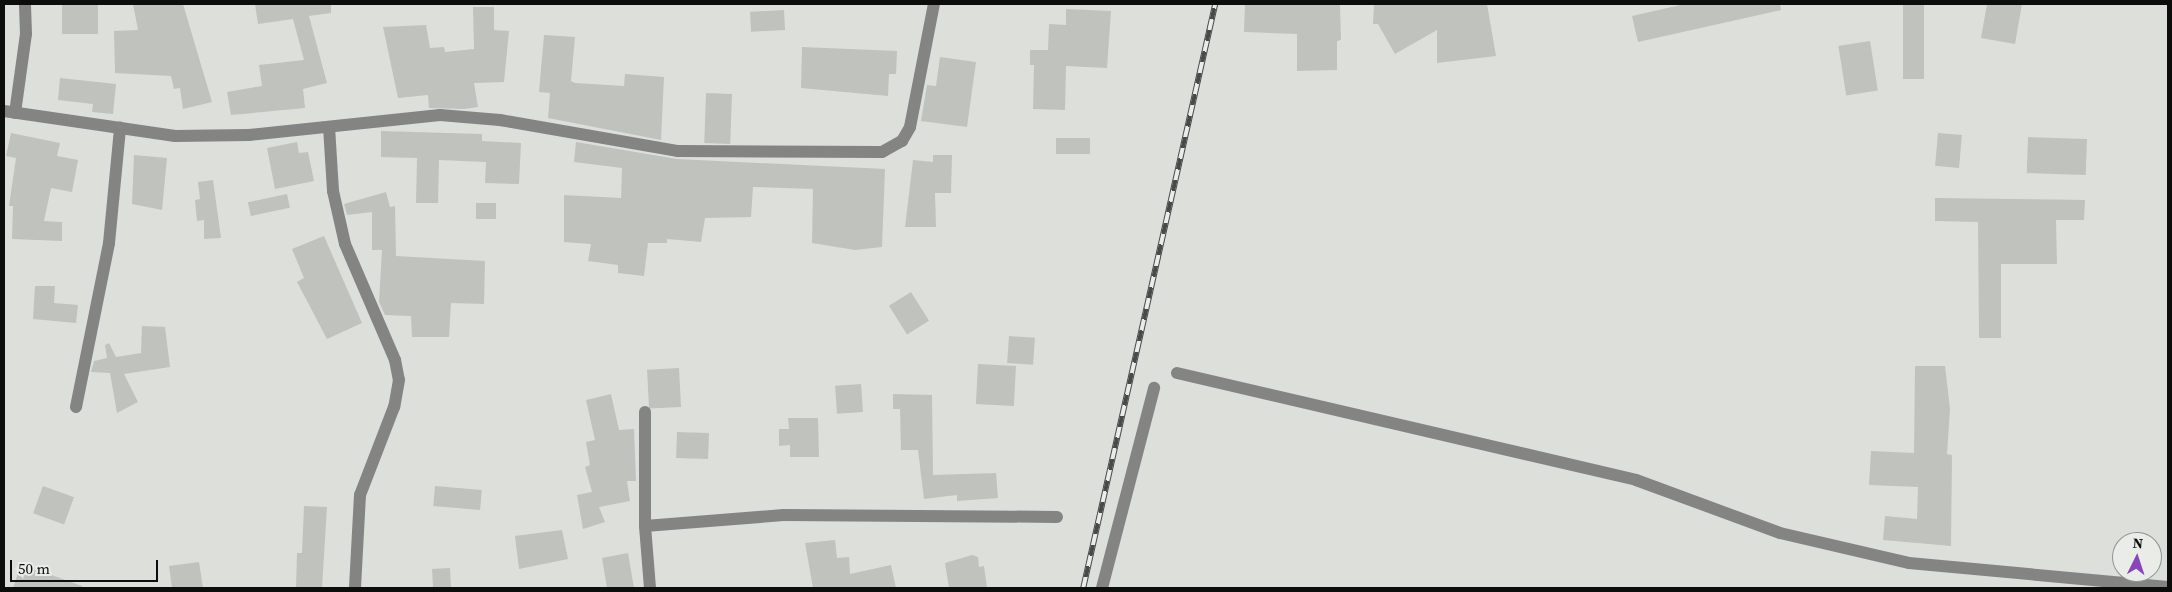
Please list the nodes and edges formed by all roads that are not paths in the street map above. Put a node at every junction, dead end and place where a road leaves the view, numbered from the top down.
1 (25, 4) edge
2 (934, 4) edge
3 (9, 112) edge
4 (329, 127) junction
5 (120, 128) junction
6 (1177, 373) dead end
7 (1154, 388) dead end
8 (76, 407) dead end
9 (645, 412) dead end
10 (1057, 517) dead end
11 (645, 526) junction
12 (2154, 587) edge
13 (2168, 587) edge
14 (354, 588) edge
15 (650, 588) edge
16 (1102, 588) edge

1 - 3 street
2 - 4 street
3 - 5 street
4 - 5 street
4 - 14 street
5 - 8 street
6 - 12 street
7 - 16 street
9 - 11 street
10 - 11 street
11 - 15 street
12 - 13 street

